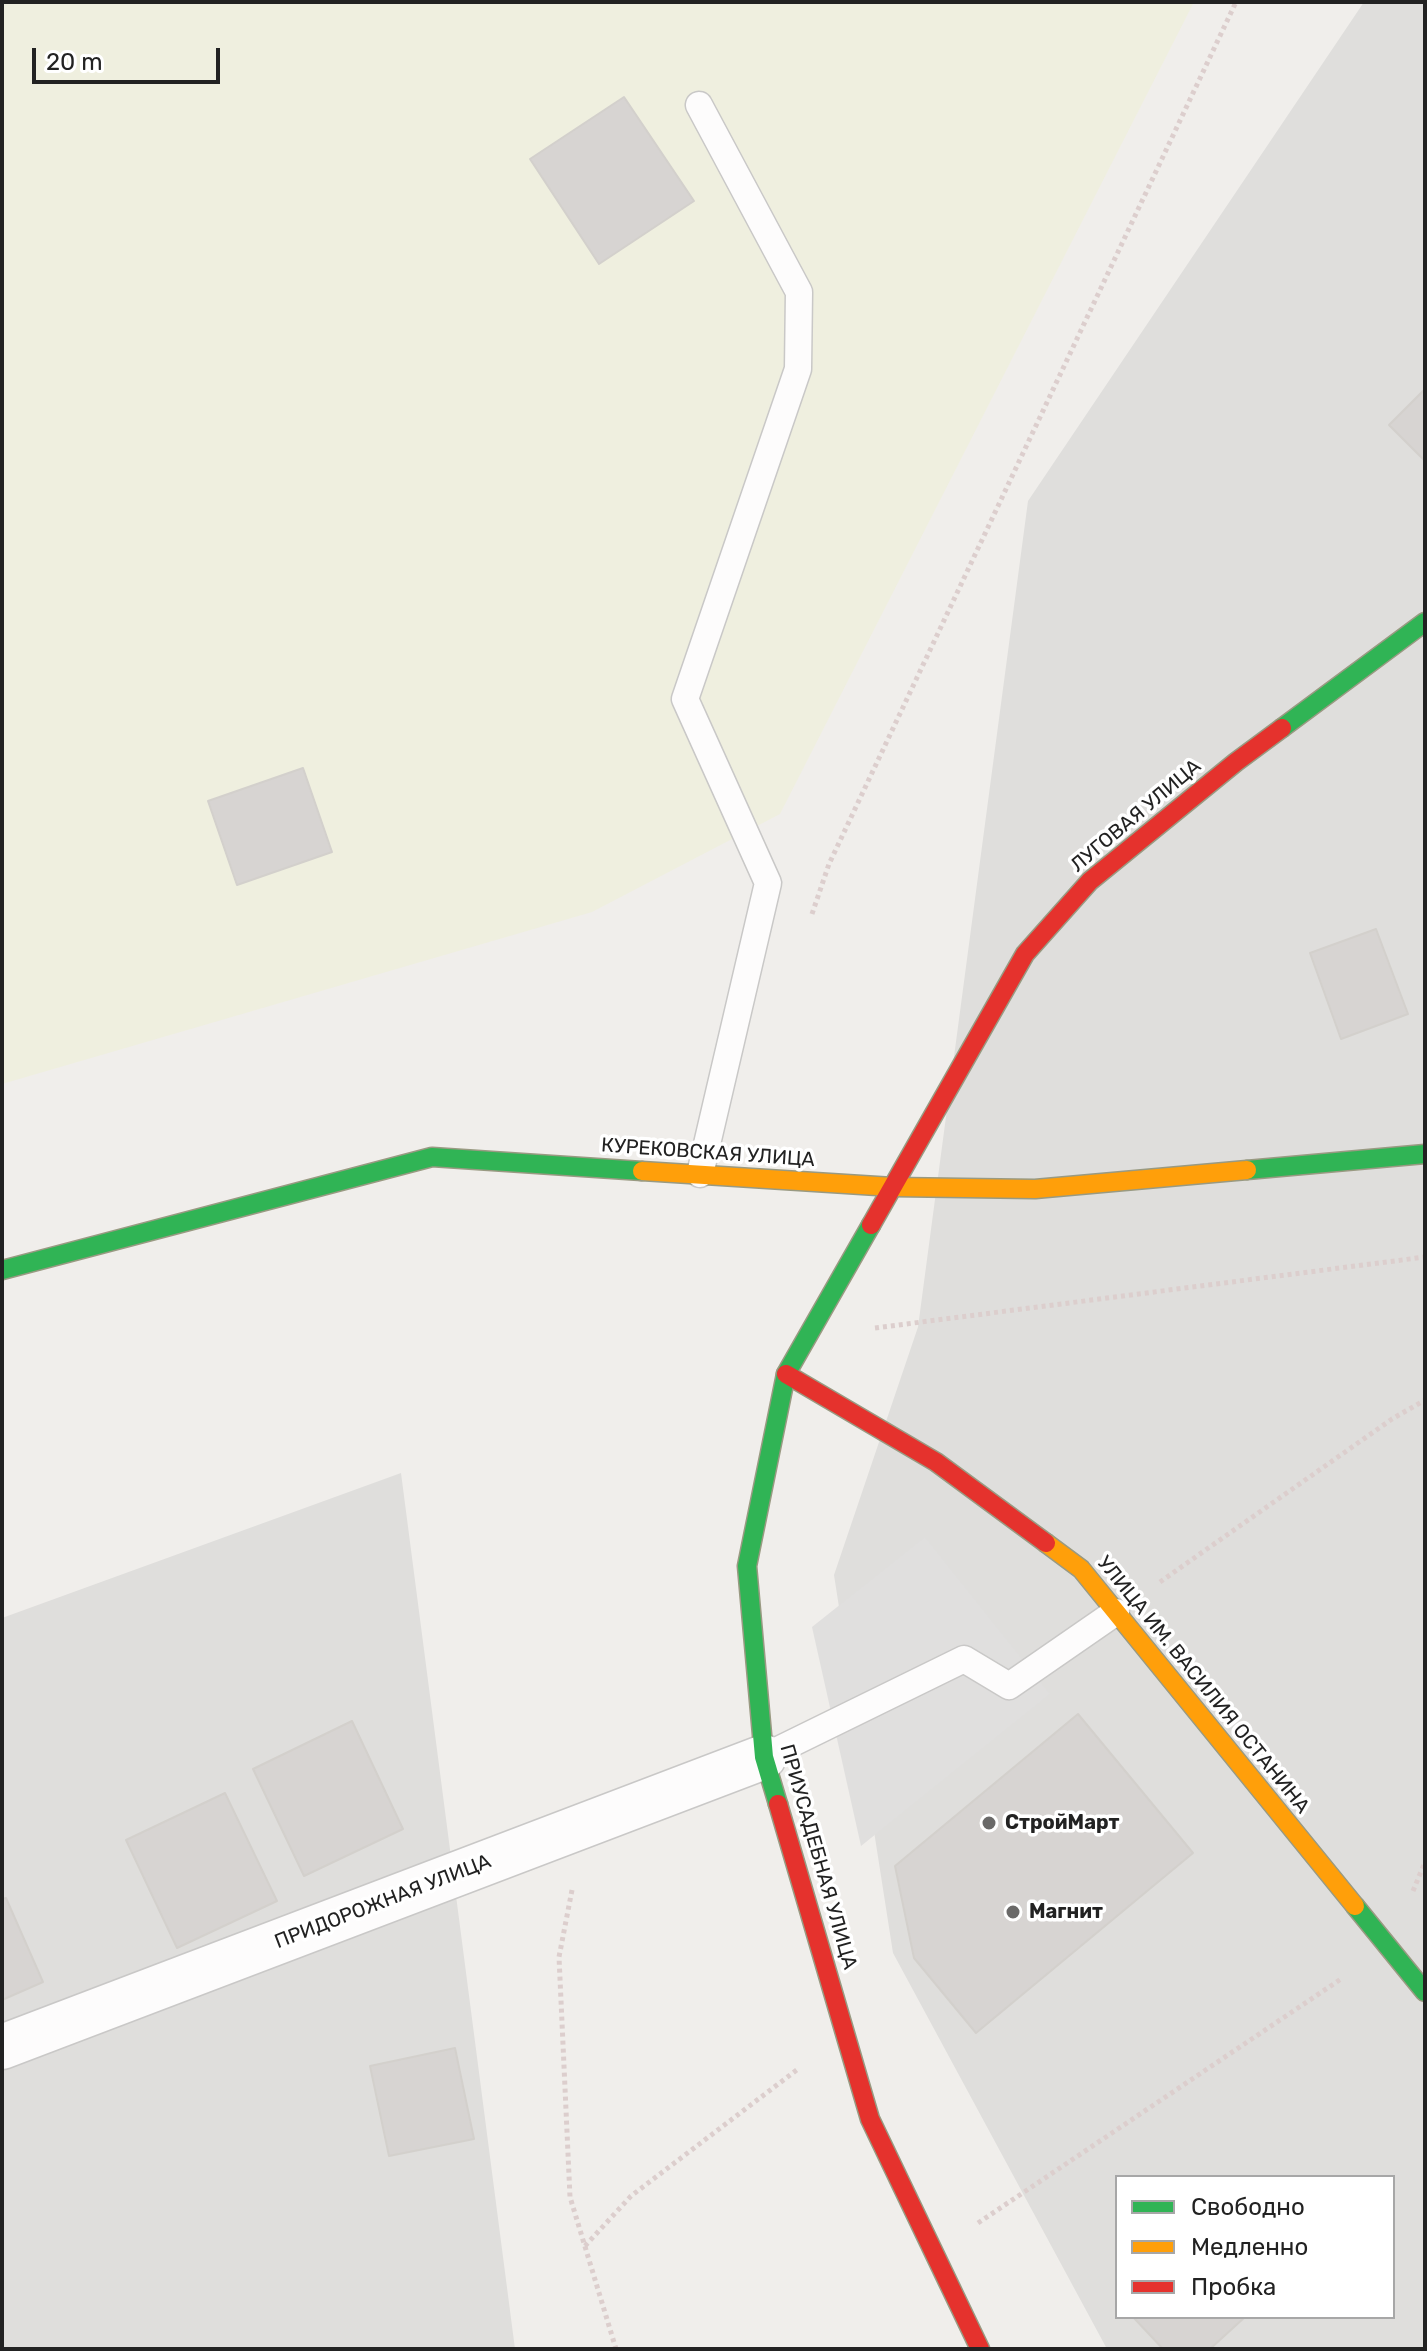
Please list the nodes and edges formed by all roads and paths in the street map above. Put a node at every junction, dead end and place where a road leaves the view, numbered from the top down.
1 (1236, 2) edge
2 (699, 105) dead end
3 (1425, 622) edge
4 (809, 924) dead end
5 (1425, 1154) edge
6 (700, 1174) junction
7 (893, 1187) junction
8 (1425, 1257) edge
9 (2, 1270) edge
10 (806, 1337) junction
11 (786, 1374) junction
12 (1425, 1400) edge
13 (1116, 1612) junction
14 (764, 1757) junction
15 (586, 1824) junction
16 (1425, 1862) edge
17 (1388, 1947) junction
18 (1425, 1992) edge
19 (842, 2022) junction
20 (2, 2047) edge
21 (585, 2246) junction
22 (934, 2253) junction
23 (616, 2349) edge
24 (980, 2349) edge

1 - 4 path
2 - 6 lane
3 - 7 street, ЛУГОВАЯ УЛИЦА
5 - 7 street, КУРЕКОВСКАЯ УЛИЦА
6 - 7 street, КУРЕКОВСКАЯ УЛИЦА
6 - 9 street, КУРЕКОВСКАЯ УЛИЦА
7 - 10 street, ПРИУСАДЕБНАЯ УЛИЦА
8 - 10 path
10 - 11 street, ПРИУСАДЕБНАЯ УЛИЦА
11 - 13 street, УЛИЦА ИМ. ВАСИЛИЯ ОСТАНИНА
11 - 14 street, ПРИУСАДЕБНАЯ УЛИЦА
12 - 13 path
13 - 14 lane
13 - 17 street, УЛИЦА ИМ. ВАСИЛИЯ ОСТАНИНА
14 - 15 street, ПРИДОРОЖНАЯ УЛИЦА
14 - 19 street, ПРИУСАДЕБНАЯ УЛИЦА
15 - 20 street, ПРИДОРОЖНАЯ УЛИЦА
15 - 21 path
16 - 17 path
17 - 18 street, УЛИЦА ИМ. ВАСИЛИЯ ОСТАНИНА
17 - 22 path
19 - 21 path
19 - 22 street, ПРИУСАДЕБНАЯ УЛИЦА
21 - 23 path
22 - 24 street, ПРИУСАДЕБНАЯ УЛИЦА

